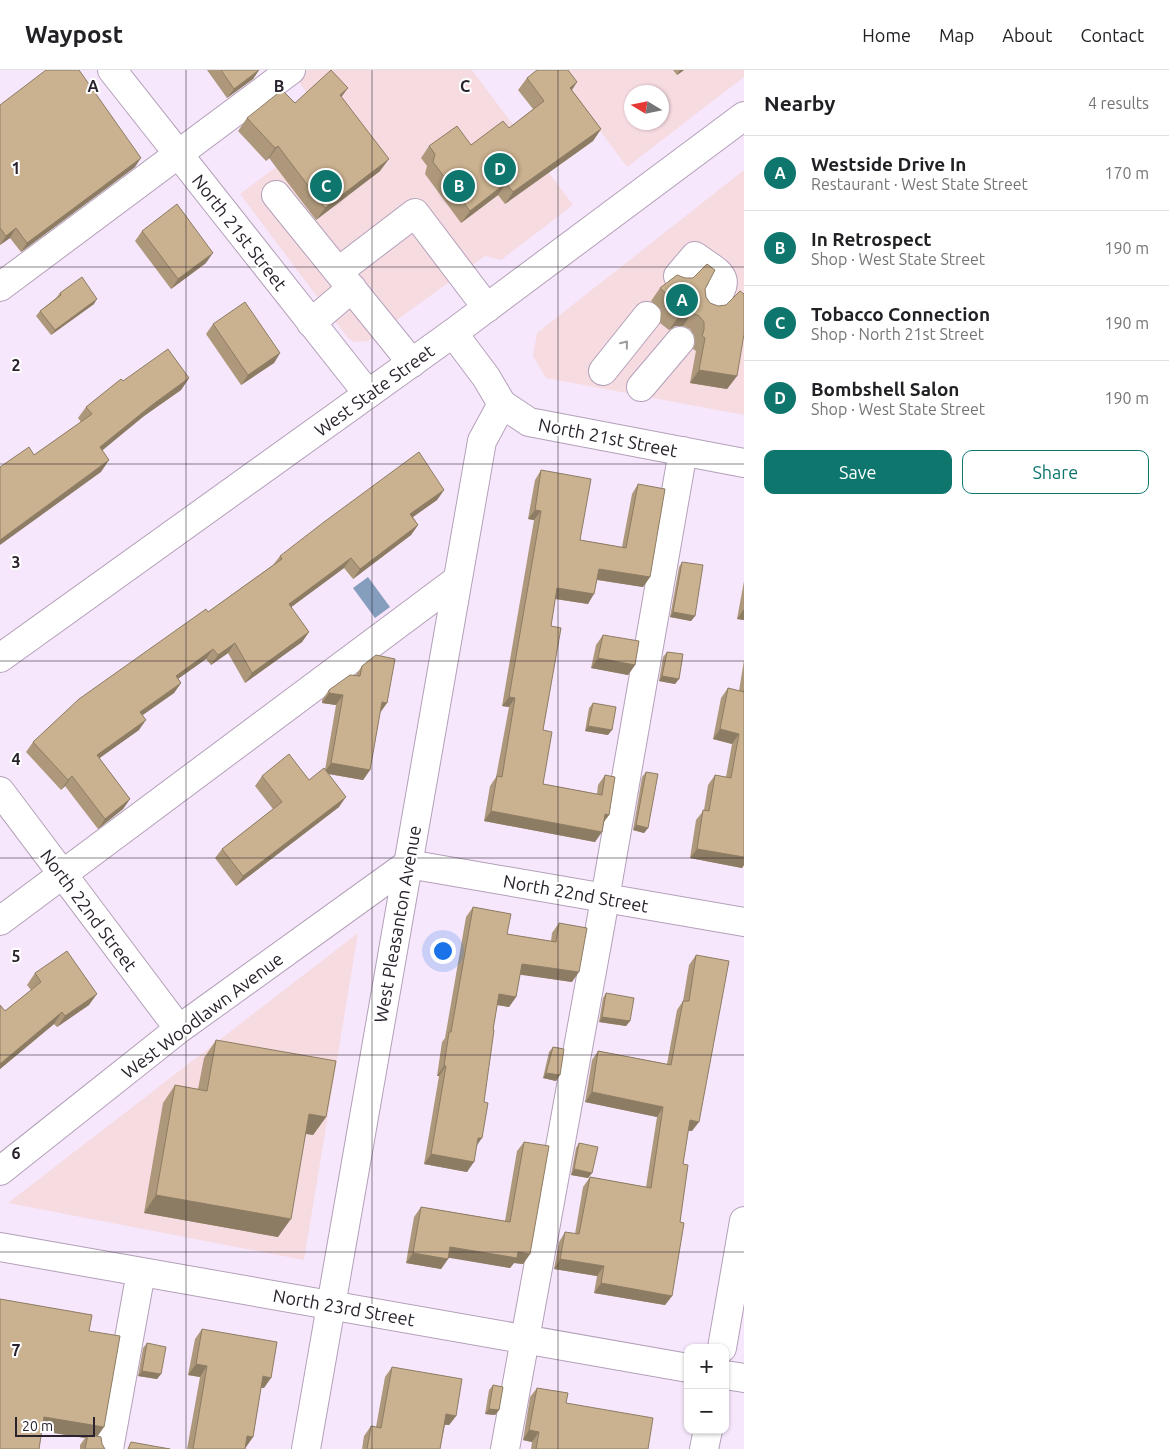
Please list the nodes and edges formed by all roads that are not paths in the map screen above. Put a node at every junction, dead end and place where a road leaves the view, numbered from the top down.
1 (112, 70) edge
2 (291, 70) edge
3 (744, 116) edge
4 (178, 154) junction
5 (276, 195) dead end
6 (678, 276) edge
7 (345, 280) junction
8 (0, 287) edge
9 (711, 304) edge
10 (487, 308) junction
11 (647, 316) dead end
12 (311, 323) junction
13 (453, 334) junction
14 (680, 341) dead end
15 (412, 362) junction
16 (603, 372) dead end
17 (641, 388) dead end
18 (368, 394) junction
19 (502, 404) junction
20 (683, 451) junction
21 (744, 462) edge
22 (457, 580) junction
23 (0, 658) edge
24 (0, 791) edge
25 (408, 864) junction
26 (63, 874) junction
27 (605, 898) junction
28 (0, 920) edge
29 (744, 922) edge
30 (179, 1028) junction
31 (0, 1171) edge
32 (744, 1221) edge
33 (0, 1247) edge
34 (141, 1272) junction
35 (331, 1305) junction
36 (525, 1339) junction
37 (723, 1344) edge
38 (684, 1367) edge
39 (729, 1376) edge
40 (744, 1378) edge
41 (707, 1434) edge
42 (109, 1449) edge
43 (306, 1449) edge
44 (505, 1449) edge
45 (704, 1449) edge

1 - 4 street, North 21st Street
2 - 4 street
3 - 10 street, West State Street
4 - 8 street
4 - 12 street, North 21st Street
5 - 7 street
6 - 9 street
7 - 10 street
7 - 12 street
7 - 15 street
10 - 13 street, West State Street
16 -> 11 street
12 - 18 street, North 21st Street
13 - 15 street, West State Street
13 - 19 street, North 21st Street
14 - 17 street
15 - 18 street, West State Street
18 - 23 street, West State Street
19 - 20 street, North 21st Street
19 - 22 street, West Pleasanton Avenue
20 - 21 street, North 21st Street
20 - 27 street
22 - 25 street, West Pleasanton Avenue
22 - 26 street
24 - 26 street, North 22nd Street
25 - 27 street, North 22nd Street
25 - 30 street, West Woodlawn Avenue
25 - 35 street, West Pleasanton Avenue
26 - 28 street
26 - 30 street, North 22nd Street
27 - 29 street, North 22nd Street
27 - 36 street
30 - 31 street, West Woodlawn Avenue
32 - 37 street
33 - 34 street, North 23rd Street
34 - 35 street, North 23rd Street
34 - 42 street
35 - 36 street, North 23rd Street
35 - 43 street, West Pleasanton Avenue
36 - 38 street, North 23rd Street
36 - 44 street
39 - 40 street
41 - 45 street

